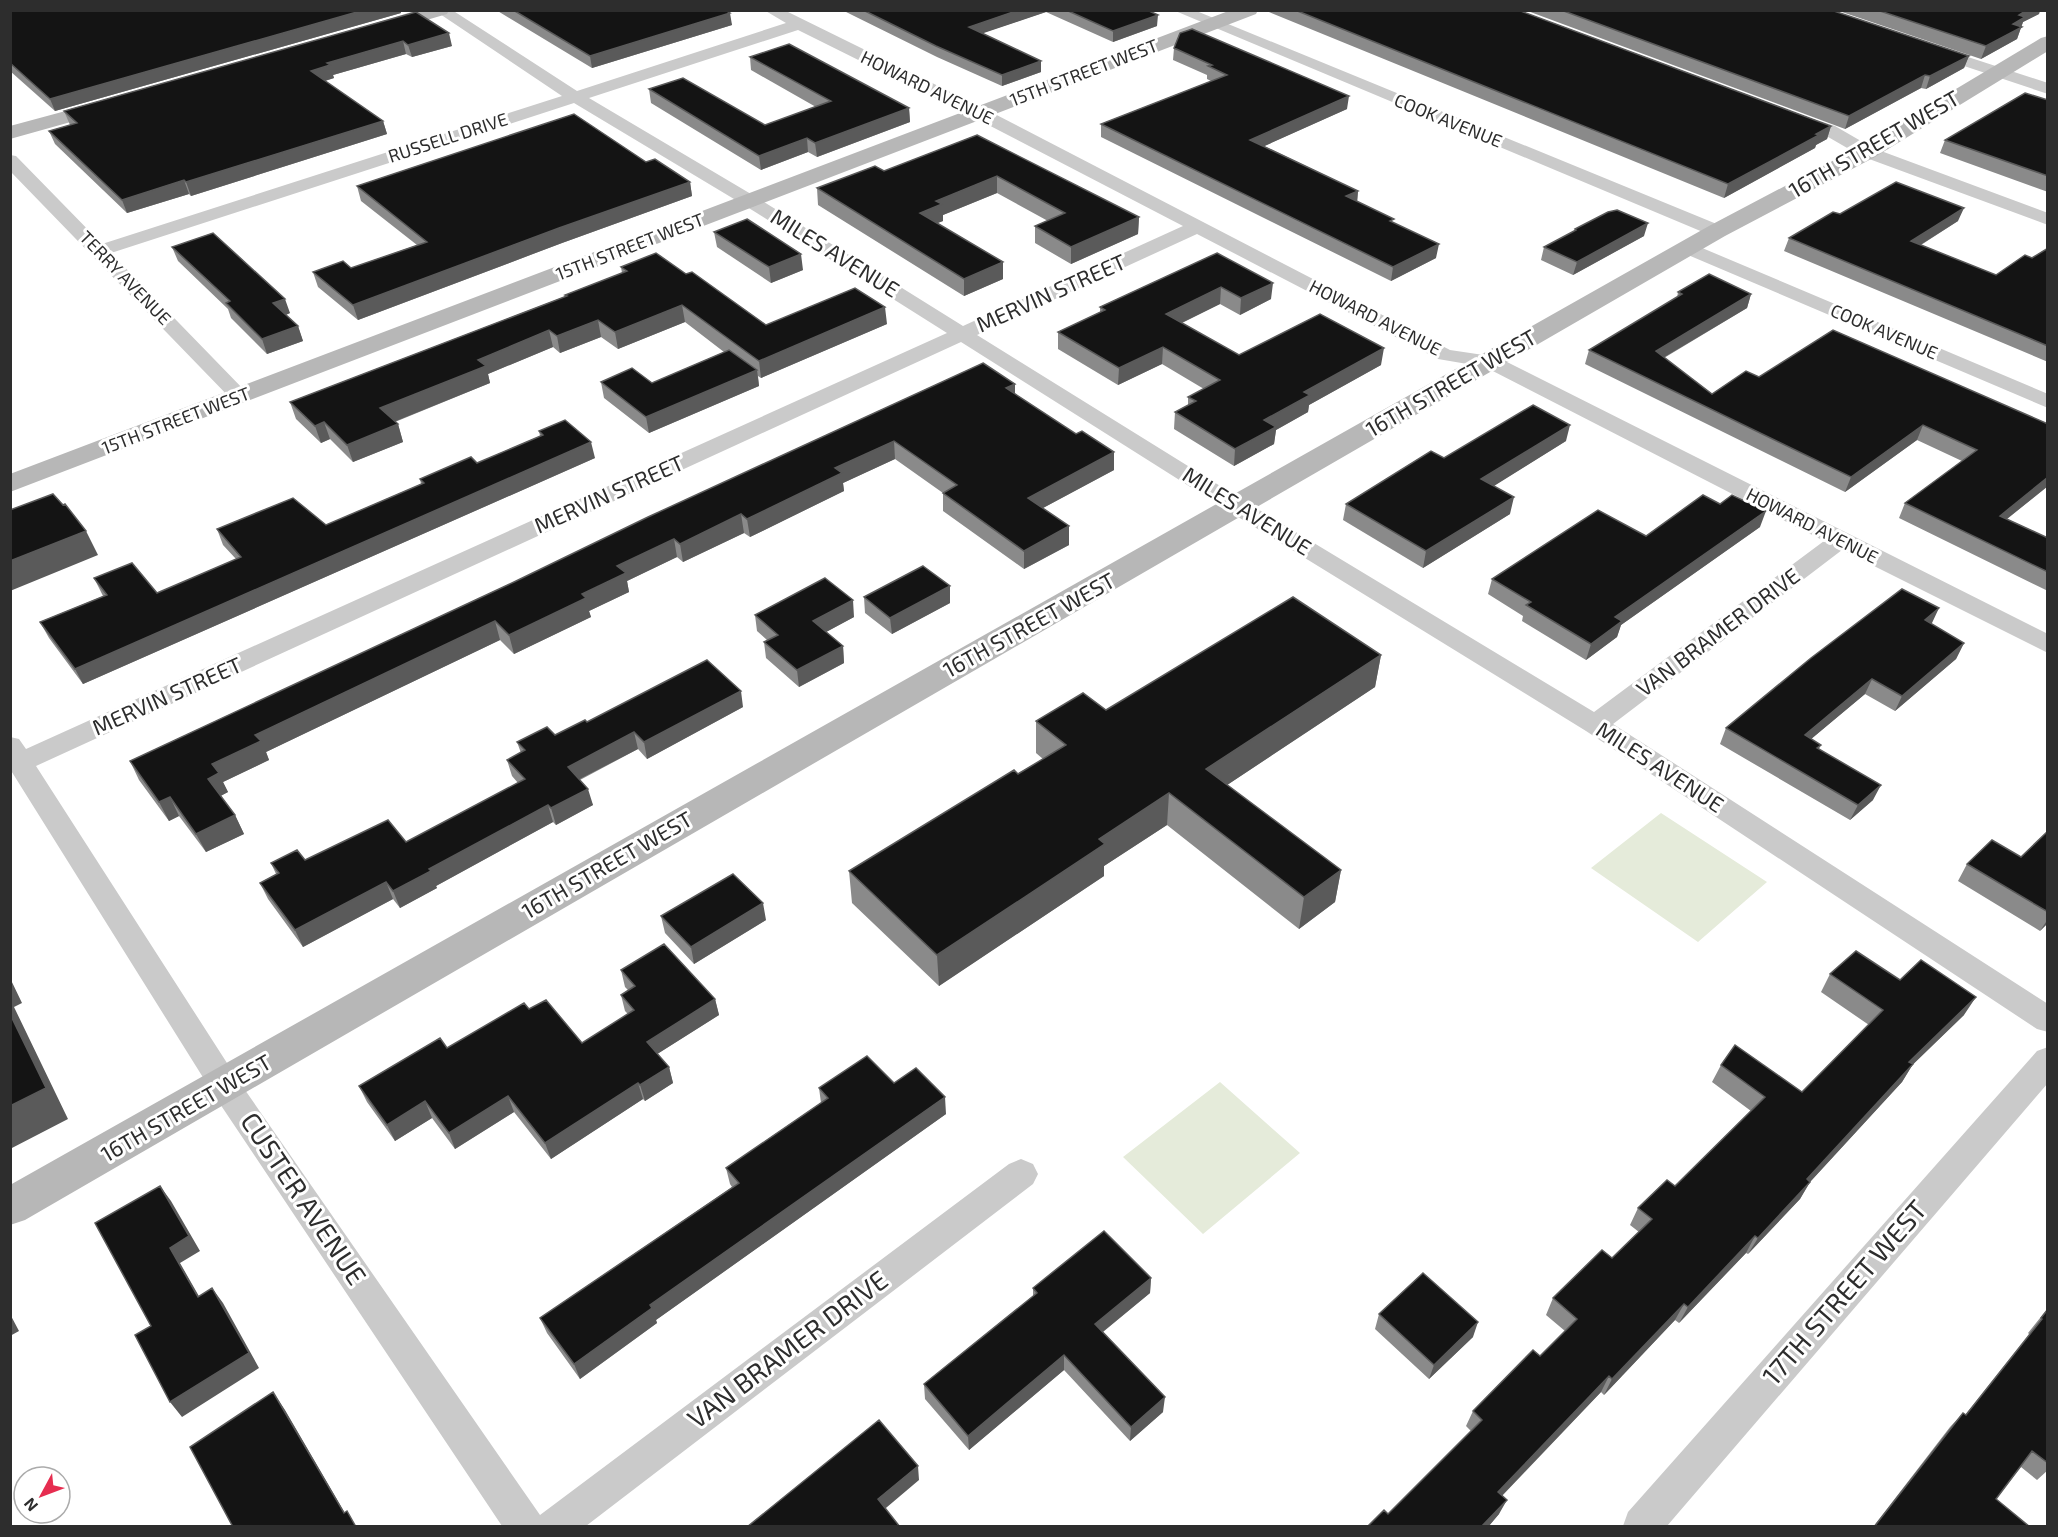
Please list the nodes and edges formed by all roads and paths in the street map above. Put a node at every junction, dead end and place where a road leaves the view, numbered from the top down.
1 (441, 10) edge
2 (771, 10) edge
3 (1179, 10) edge
4 (1249, 10) edge
5 (1212, 24) junction
6 (797, 25) junction
7 (360, 34) edge
8 (2048, 42) edge
9 (1920, 46) edge
10 (1997, 72) junction
11 (2048, 89) edge
12 (576, 97) junction
13 (129, 99) edge
14 (1774, 110) edge
15 (979, 113) junction
16 (12, 132) edge
17 (1867, 152) junction
18 (10, 160) edge
19 (750, 201) junction
20 (2048, 220) edge
21 (1197, 226) junction
22 (1717, 231) junction
23 (1688, 248) junction
24 (99, 251) junction
25 (963, 333) junction
26 (1490, 361) junction
27 (240, 397) junction
28 (2048, 402) edge
29 (10, 484) edge
30 (1238, 507) junction
31 (1840, 540) junction
32 (2048, 645) edge
33 (1595, 725) junction
34 (16, 754) edge
35 (2048, 1020) edge
36 (2048, 1060) edge
37 (225, 1086) junction
38 (1020, 1174) dead end
39 (10, 1207) edge
40 (525, 1527) edge
41 (555, 1527) edge
42 (1642, 1527) edge

1 - 7 street
1 - 12 street, MILES AVENUE
2 - 6 street, HOWARD AVENUE
3 - 5 street, COOK AVENUE
4 - 5 street, 15TH STREET WEST
5 - 15 street, 15TH STREET WEST
5 - 22 street, COOK AVENUE
6 - 12 street, RUSSELL DRIVE
6 - 15 street, HOWARD AVENUE
8 - 10 street, 16TH STREET WEST
9 - 10 street
10 - 11 street
10 - 17 street, 16TH STREET WEST
12 - 19 street, MILES AVENUE
12 - 24 street, RUSSELL DRIVE
13 - 16 street
14 - 17 street
15 - 19 street, 15TH STREET WEST
15 - 21 street, HOWARD AVENUE
17 - 20 street
17 - 22 street, 16TH STREET WEST
18 - 24 street, TERRY AVENUE
19 - 25 street, MILES AVENUE
19 - 27 street, 15TH STREET WEST
21 - 25 street, MERVIN STREET
21 - 26 street, HOWARD AVENUE
22 - 23 street, 16TH STREET WEST
23 - 26 street, 16TH STREET WEST
23 - 28 street, COOK AVENUE
24 - 27 street, TERRY AVENUE
25 - 30 street, MILES AVENUE
25 - 34 street, MERVIN STREET
26 - 30 street, 16TH STREET WEST
26 - 31 street, HOWARD AVENUE
27 - 29 street, 15TH STREET WEST
30 - 33 street, MILES AVENUE
30 - 37 street, 16TH STREET WEST
31 - 32 street, HOWARD AVENUE
31 - 33 street, VAN BRAMER DRIVE
33 - 35 street, MILES AVENUE
34 - 37 street, CUSTER AVENUE
36 - 42 street, 17TH STREET WEST
37 - 39 street, 16TH STREET WEST
37 - 40 street, CUSTER AVENUE
38 - 41 street, VAN BRAMER DRIVE

